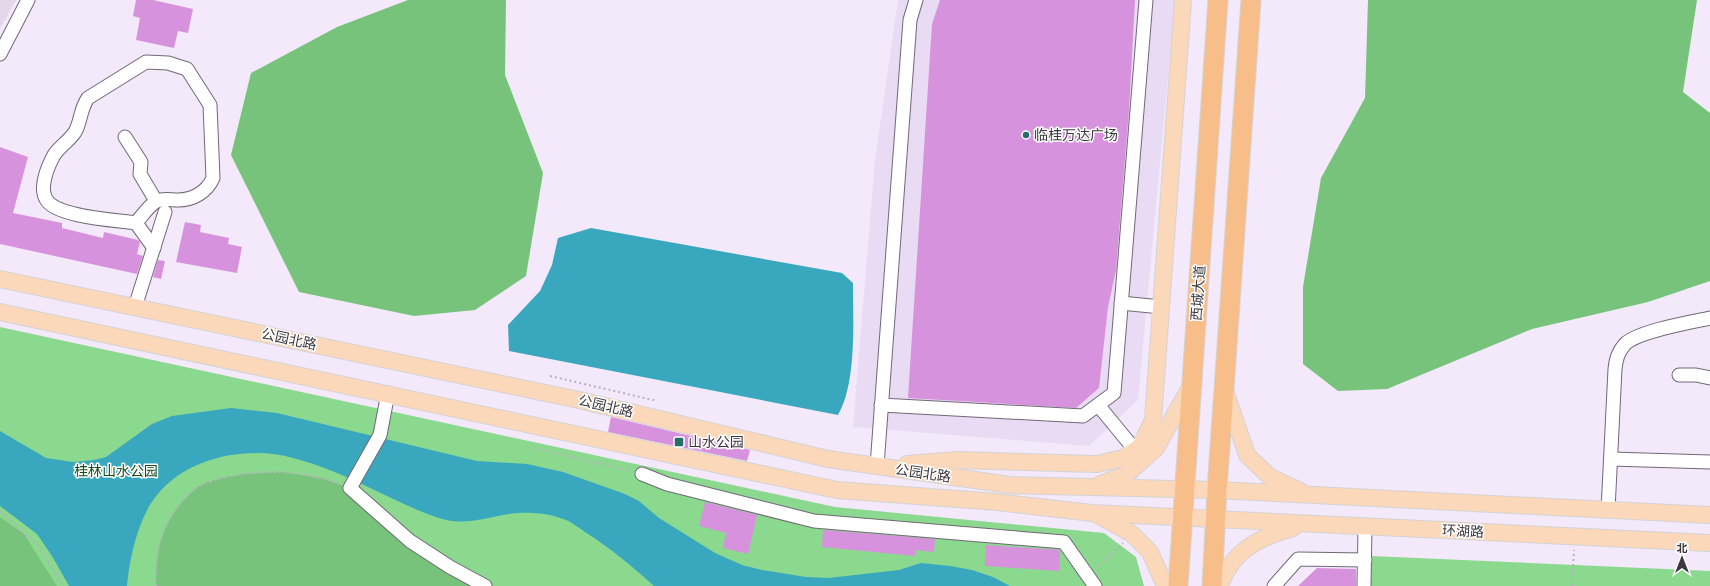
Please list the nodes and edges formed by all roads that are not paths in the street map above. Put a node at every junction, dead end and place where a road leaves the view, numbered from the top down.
1 (28, 0) edge
2 (916, 0) edge
3 (1146, 0) edge
4 (1183, 0) edge
5 (1218, 0) edge
6 (1251, 0) edge
7 (0, 54) edge
8 (126, 137) dead end
9 (156, 201) junction
10 (165, 212) dead end
11 (136, 223) junction
12 (154, 248) junction
13 (0, 279) edge
14 (1121, 303) junction
15 (135, 307) junction
16 (1161, 307) junction
17 (0, 312) edge
18 (1710, 318) edge
19 (1679, 375) dead end
20 (1710, 378) edge
21 (1191, 386) junction
22 (1224, 388) junction
23 (388, 393) junction
24 (881, 405) junction
25 (1098, 405) junction
26 (1135, 450) junction
27 (1611, 459) junction
28 (1710, 462) edge
29 (877, 466) junction
30 (642, 474) road end
31 (1094, 488) junction
32 (1184, 490) junction
33 (1217, 490) junction
34 (1307, 495) junction
35 (1608, 510) junction
36 (1092, 513) junction
37 (1710, 515) edge
38 (1182, 516) junction
39 (1215, 520) junction
40 (1308, 524) junction
41 (1365, 527) junction
42 (1710, 543) edge
43 (1365, 560) junction
44 (1092, 581) edge
45 (485, 586) edge
46 (1165, 586) edge
47 (1178, 586) edge
48 (1212, 586) edge
49 (1220, 586) edge
50 (1274, 586) edge
51 (1364, 586) edge

1 - 7 street
2 - 24 street
3 - 14 street
4 - 16 main road
5 - 21 highway, 西城大道
6 - 22 highway
8 - 9 street
9 - 11 street
9 - 11 street
10 - 12 street
11 - 12 street
12 - 15 street
13 - 15 main road, 公园北路
14 - 16 street
14 - 25 street
15 - 29 main road, 公园北路
16 - 26 main road
17 - 23 main road, 公园北路
18 - 27 street
19 - 20 street
21 - 31 main road
21 - 32 highway, 西城大道
22 - 33 highway
22 - 34 main road
23 - 36 main road, 公园北路
23 - 45 street
24 - 25 street
24 - 29 street
25 - 26 street
26 - 29 main road
27 - 28 street
27 - 35 street
29 - 31 main road, 公园北路
30 - 44 street
31 - 32 main road, 公园北路
32 - 33 main road, 公园北路
32 - 38 highway, 西城大道
33 - 34 main road, 环湖路
33 - 39 highway
34 - 35 main road, 环湖路
35 - 37 main road, 环湖路
36 - 38 main road, 公园北路
36 - 46 main road
38 - 39 main road, 公园北路
38 - 47 highway, 西城大道
39 - 40 main road, 环湖路
39 - 48 highway
40 - 41 main road, 环湖路
40 - 49 main road
41 - 42 main road, 环湖路
41 - 43 street
43 - 50 street
43 - 51 street

